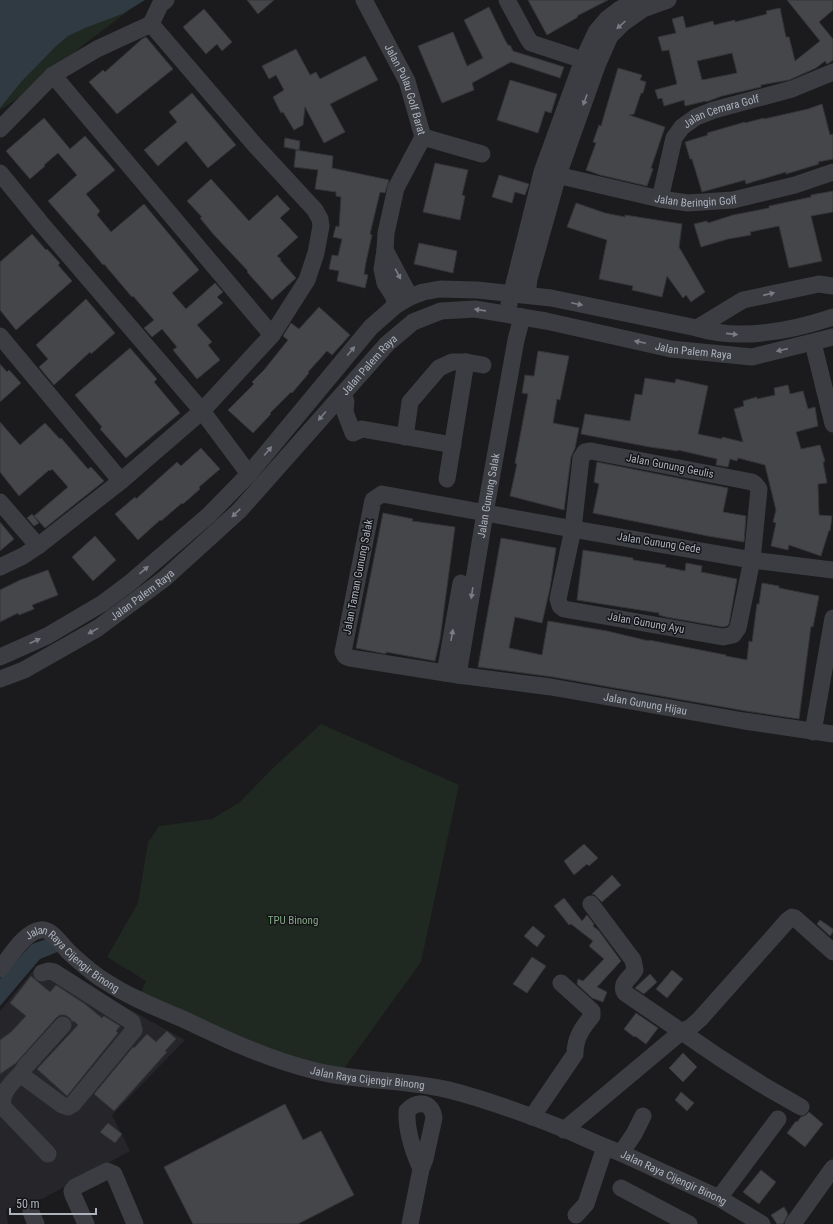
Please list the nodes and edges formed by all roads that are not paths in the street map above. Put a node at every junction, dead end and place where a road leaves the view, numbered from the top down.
1 (166, 0) edge
2 (364, 0) edge
3 (507, 0) edge
4 (644, 0) edge
5 (660, 0) edge
6 (668, 0) edge
7 (151, 24) junction
8 (583, 60) junction
9 (833, 72) edge
10 (53, 75) junction
11 (0, 129) edge
12 (423, 137) junction
13 (482, 154) dead end
14 (833, 172) edge
15 (0, 173) edge
16 (550, 174) junction
17 (660, 198) junction
18 (385, 250) junction
19 (833, 286) edge
20 (526, 295) junction
21 (410, 297) junction
22 (395, 306) junction
23 (520, 317) junction
24 (833, 317) edge
25 (697, 328) junction
26 (272, 335) junction
27 (0, 336) edge
28 (833, 337) edge
29 (813, 343) junction
30 (466, 362) junction
31 (483, 364) dead end
32 (325, 382) junction
33 (343, 398) junction
34 (202, 411) junction
35 (833, 424) edge
36 (405, 437) junction
37 (453, 445) junction
38 (249, 474) junction
39 (447, 479) dead end
40 (121, 481) junction
41 (0, 502) edge
42 (480, 512) junction
43 (573, 529) junction
44 (38, 546) junction
45 (752, 560) junction
46 (0, 567) edge
47 (833, 570) edge
48 (833, 618) edge
49 (0, 657) edge
50 (452, 674) junction
51 (0, 679) edge
52 (813, 732) junction
53 (833, 734) edge
54 (591, 904) dead end
55 (830, 945) edge
56 (0, 969) edge
57 (42, 973) dead end
58 (561, 983) dead end
59 (63, 1024) dead end
60 (681, 1032) junction
61 (22, 1072) junction
62 (801, 1107) dead end
63 (643, 1116) dead end
64 (532, 1117) junction
65 (778, 1119) dead end
66 (564, 1130) junction
67 (605, 1147) junction
68 (621, 1153) junction
69 (48, 1154) dead end
70 (833, 1168) edge
71 (421, 1169) dead end
72 (621, 1188) dead end
73 (719, 1198) junction
74 (576, 1215) dead end
75 (86, 1224) edge
76 (135, 1224) edge
77 (410, 1224) edge
78 (690, 1224) edge
79 (762, 1224) edge
80 (793, 1224) edge

1 - 7 street
2 - 12 street, Jalan Pulau Golf Barat
3 - 8 street
4 - 8 street
5 - 6 street
6 -> 16 street
7 - 10 street
7 - 26 street
8 - 16 street
9 - 17 street, Jalan Cemara Golf
10 - 11 street
10 - 26 street
12 - 13 street
12 - 18 street, Jalan Pulau Golf Barat
14 - 17 street, Jalan Beringin Golf
15 - 34 street
16 - 17 street, Jalan Beringin Golf
16 - 20 street
18 -> 21 street
18 - 22 street, Jalan Pulau Golf Barat
25 -> 19 street, Jalan Palem Raya
20 - 21 street, Jalan Palem Raya
20 - 23 street
20 - 23 street
20 -> 25 street, Jalan Palem Raya
21 - 22 street, Jalan Palem Raya
32 -> 22 street, Jalan Palem Raya
29 -> 23 street, Jalan Palem Raya
23 -> 33 street, Jalan Palem Raya
23 - 42 street, Jalan Gunung Salak
25 -> 24 street, Jalan Palem Raya
26 - 34 street
27 - 40 street
28 - 29 street, Jalan Palem Raya
29 - 35 street
30 - 31 street
30 - 36 street
30 - 37 street
32 - 33 street
38 -> 32 street, Jalan Palem Raya
33 - 36 street
33 -> 51 street, Jalan Palem Raya
34 - 38 street
34 - 40 street
36 - 37 street
37 - 39 street
49 -> 38 street, Jalan Palem Raya
40 - 44 street
41 - 44 street
42 - 43 street, Jalan Gunung Gede
42 - 50 street, Jalan Gunung Salak
42 - 50 street, Jalan Taman Gunung Salak
43 - 45 street, Jalan Gunung Gede
43 - 45 street, Jalan Gunung Geulis
43 - 45 street, Jalan Gunung Ayu
44 - 46 street
45 - 47 street, Jalan Gunung Gede
48 - 52 street
50 - 52 street, Jalan Gunung Hijau
52 - 53 street, Jalan Gunung Hijau
54 - 60 street
55 - 60 street
56 - 64 street, Jalan Raya Cijengir Binong
57 - 61 street
58 - 64 street
59 - 61 street
60 - 62 street
60 - 66 street
61 - 69 street
63 - 68 street
64 - 66 street, Jalan Raya Cijengir Binong
65 - 73 street
66 - 67 street, Jalan Raya Cijengir Binong
67 - 68 street, Jalan Raya Cijengir Binong
67 - 74 street
68 - 73 street, Jalan Raya Cijengir Binong
70 - 80 street
71 - 77 street
72 - 78 street
73 - 79 street, Jalan Raya Cijengir Binong
75 - 76 street

